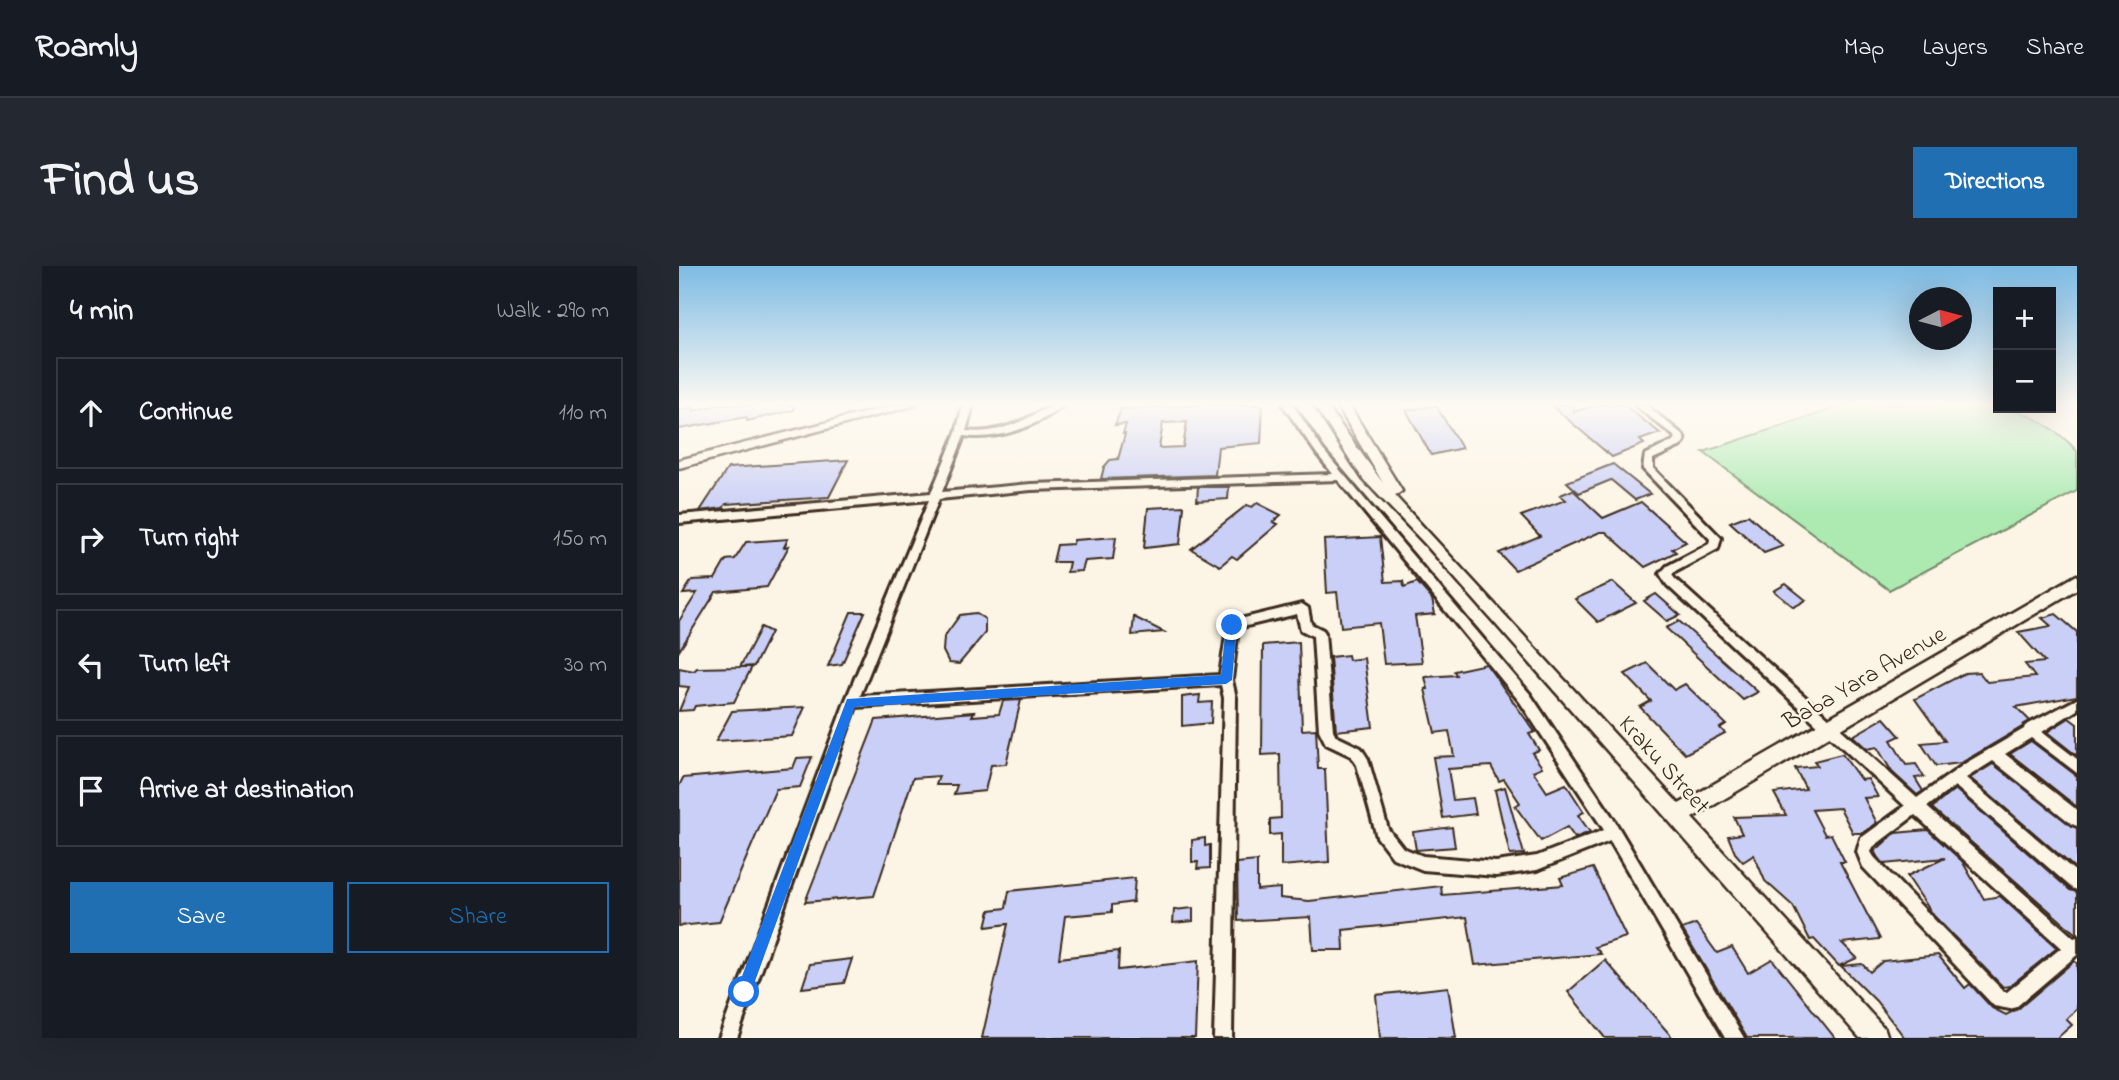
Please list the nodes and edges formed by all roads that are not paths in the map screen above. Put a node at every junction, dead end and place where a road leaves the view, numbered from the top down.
1 (731, 441) edge
2 (759, 441) edge
3 (957, 441) edge
4 (1311, 441) edge
5 (1344, 441) edge
6 (1363, 441) edge
7 (1679, 441) edge
8 (679, 452) edge
9 (679, 464) edge
10 (1341, 477) junction
11 (934, 494) junction
12 (679, 519) edge
13 (1415, 524) junction
14 (2077, 581) edge
15 (1226, 680) junction
16 (851, 702) junction
17 (2075, 709) edge
18 (1828, 725) junction
19 (2030, 730) junction
20 (1996, 754) junction
21 (2077, 767) edge
22 (1956, 778) junction
23 (1913, 807) junction
24 (1677, 816) junction
25 (2077, 819) edge
26 (1613, 833) junction
27 (2077, 883) edge
28 (2075, 946) edge
29 (729, 1038) edge
30 (1223, 1038) edge
31 (1735, 1038) edge
32 (1876, 1038) edge

1 - 8 main road
2 - 9 main road
3 - 11 street
4 - 10 street
5 - 13 main road, Kraku Street
6 - 13 main road, Kraku Street
7 - 18 street
10 - 11 street
10 - 26 street
11 - 12 street
11 - 16 street
13 - 24 main road, Kraku Street
14 - 18 main road, Baba Yara Avenue
15 - 16 street
15 - 26 street
15 - 30 street
16 - 29 street
17 - 19 street
18 - 23 street
18 - 24 main road, Baba Yara Avenue
19 - 20 street
19 - 21 street
20 - 22 street
20 - 25 street
22 - 23 street
22 - 27 street
23 - 28 street
23 - 28 street
24 - 32 main road, Kraku Street
26 - 31 street

